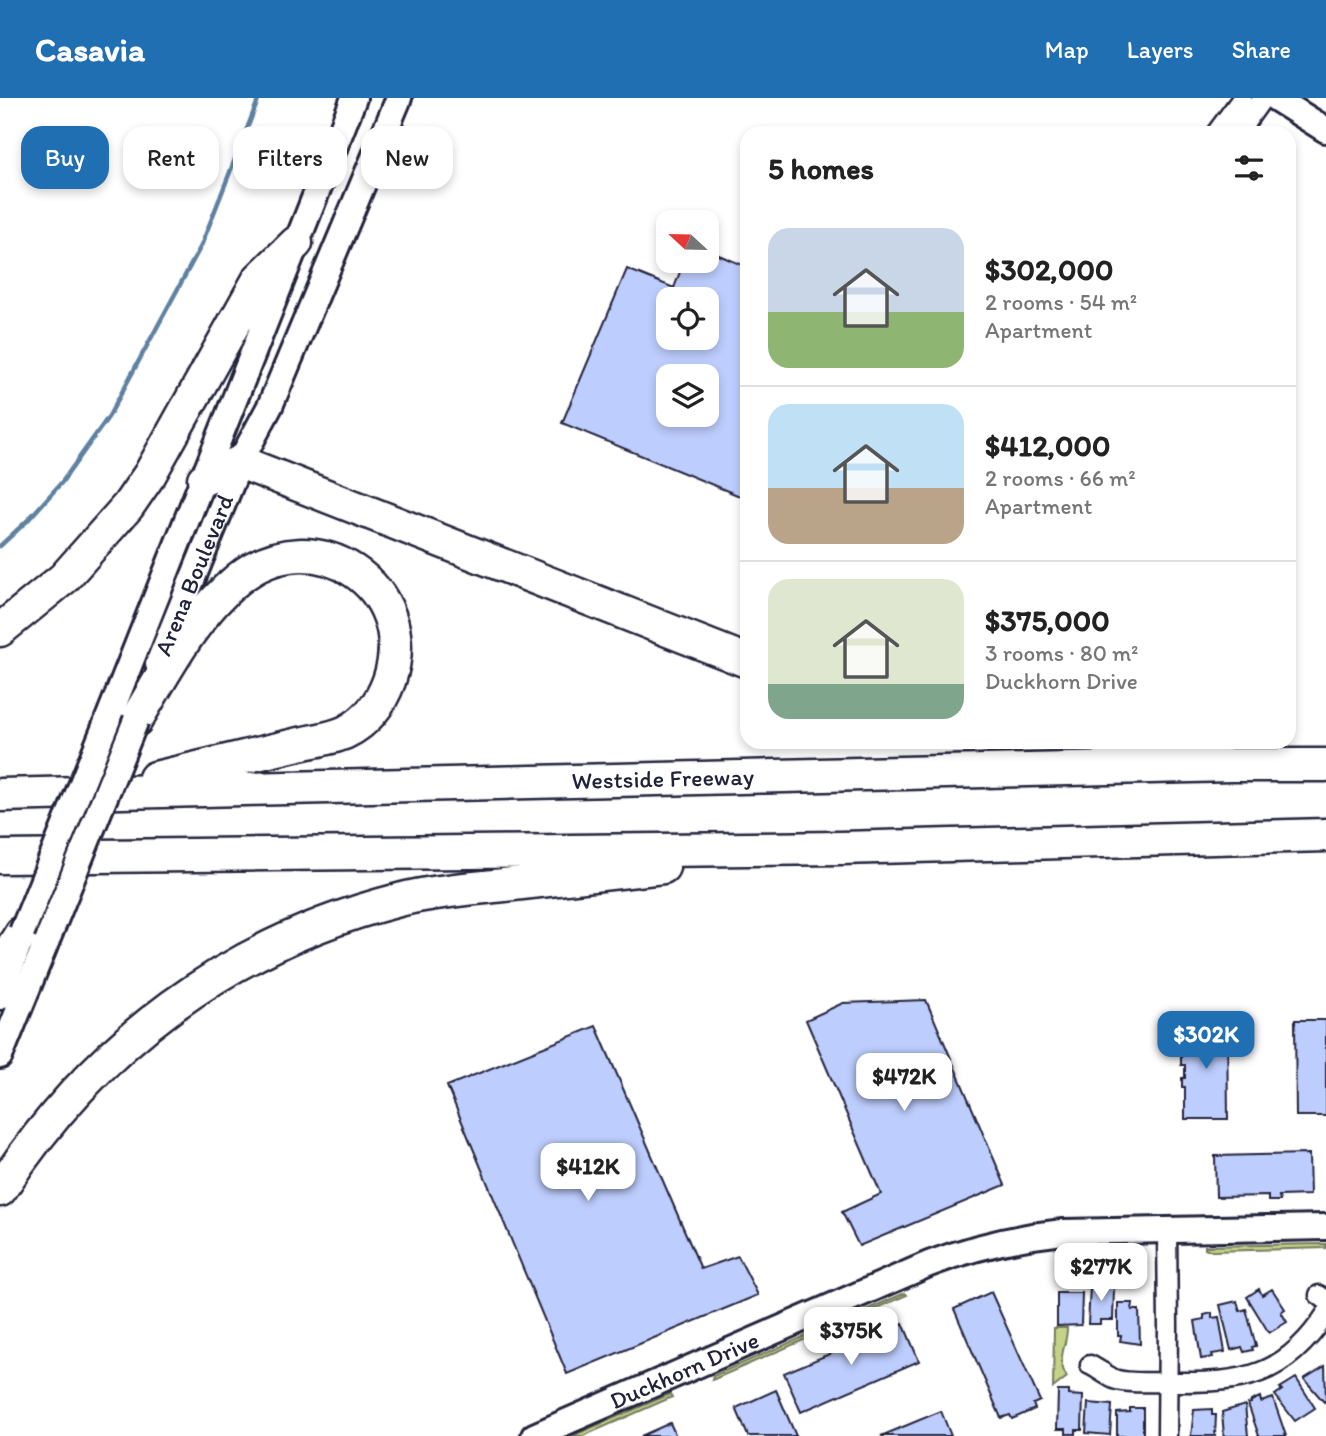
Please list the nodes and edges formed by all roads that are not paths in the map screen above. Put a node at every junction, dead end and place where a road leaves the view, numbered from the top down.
1 (354, 98) edge
2 (399, 98) edge
3 (1242, 98) edge
4 (1263, 98) edge
5 (1275, 98) edge
6 (1221, 126) edge
7 (1243, 126) edge
8 (1326, 130) edge
9 (296, 243) junction
10 (240, 461) junction
11 (204, 478) junction
12 (0, 630) edge
13 (740, 657) edge
14 (122, 719) junction
15 (1171, 749) edge
16 (1231, 765) junction
17 (1326, 765) edge
18 (92, 793) junction
19 (0, 795) edge
20 (1326, 835) edge
21 (841, 848) junction
22 (68, 855) junction
23 (0, 857) edge
24 (0, 866) edge
25 (36, 932) junction
26 (0, 967) edge
27 (0, 997) edge
28 (0, 1056) edge
29 (0, 1190) edge
30 (1326, 1227) edge
31 (1167, 1230) junction
32 (1326, 1314) edge
33 (1090, 1365) dead end
34 (1168, 1382) junction
35 (534, 1436) edge
36 (1167, 1436) edge

1 - 9 main road, Arena Boulevard
2 - 10 main road, Arena Boulevard
3 - 6 street
4 - 7 street
5 - 8 main road
9 - 11 main road, Arena Boulevard
9 - 12 highway
10 - 11 highway
10 - 13 highway
10 - 14 main road, Arena Boulevard
11 - 14 main road, Arena Boulevard
14 - 18 highway
14 - 25 main road, Arena Boulevard, bridge
15 - 16 highway
16 - 17 highway, Westside Freeway
16 - 18 highway, Westside Freeway
18 - 19 highway, Westside Freeway
20 - 21 highway
21 - 22 highway
21 - 29 highway
22 - 23 highway
22 - 24 highway
25 - 26 highway
25 - 27 main road, Arena Boulevard
25 - 28 main road, Arena Boulevard
30 - 31 main road, Duckhorn Drive
31 - 34 street
31 - 35 main road, Duckhorn Drive
32 - 34 street
33 - 34 street
34 - 36 street

